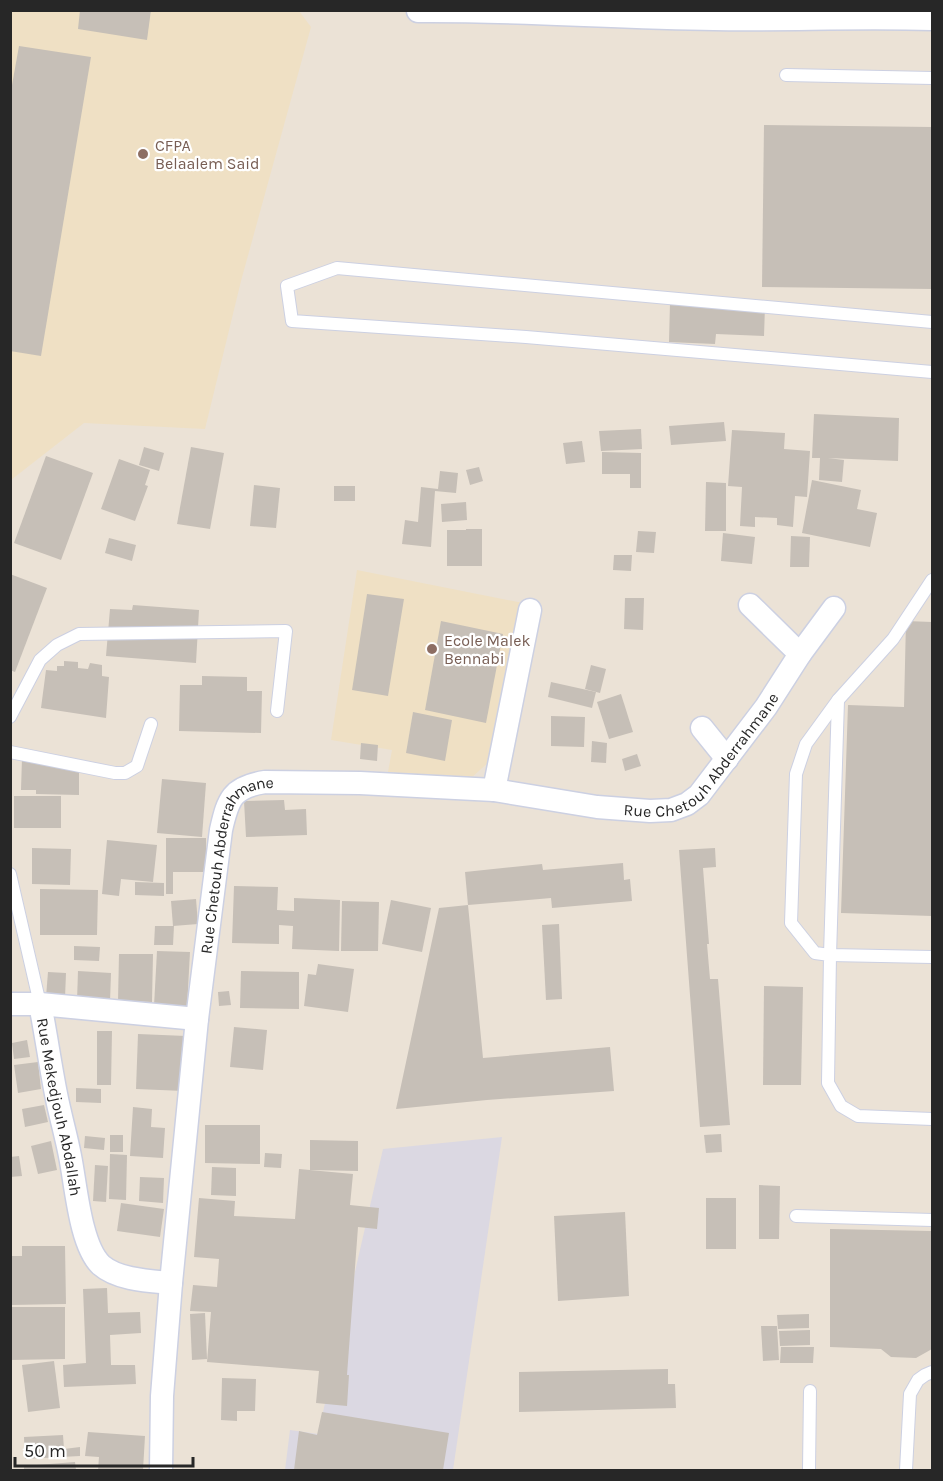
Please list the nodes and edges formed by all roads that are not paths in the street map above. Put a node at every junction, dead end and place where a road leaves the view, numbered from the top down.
1 (418, 11) edge
2 (512, 11) edge
3 (933, 19) edge
4 (786, 75) dead end
5 (933, 78) edge
6 (933, 322) edge
7 (933, 372) edge
8 (933, 580) edge
9 (750, 605) dead end
10 (834, 608) dead end
11 (530, 610) dead end
12 (800, 654) junction
13 (838, 700) junction
14 (277, 711) dead end
15 (10, 717) edge
16 (151, 724) dead end
17 (702, 728) dead end
18 (10, 752) edge
19 (727, 759) junction
20 (494, 790) junction
21 (10, 874) edge
22 (830, 955) junction
23 (933, 957) edge
24 (10, 1004) edge
25 (40, 1004) junction
26 (197, 1020) junction
27 (933, 1119) edge
28 (796, 1216) dead end
29 (933, 1220) edge
30 (171, 1283) junction
31 (933, 1372) edge
32 (810, 1390) dead end
33 (161, 1470) edge
34 (809, 1470) edge
35 (906, 1470) edge

1 - 2 street
2 - 3 street
4 - 5 lane
6 - 7 lane
8 - 13 lane
9 - 12 street
10 - 12 street, Rue Chetouh Abderrahmane
11 - 20 street
12 - 19 street, Rue Chetouh Abderrahmane
13 - 22 lane
13 - 22 lane
14 - 15 lane
16 - 18 lane
17 - 19 street
19 - 20 street, Rue Chetouh Abderrahmane
20 - 26 street, Rue Chetouh Abderrahmane
21 - 25 lane, Rue Mekedjouh Abdallah
22 - 23 lane
22 - 27 lane
24 - 25 street
25 - 26 street
25 - 30 street, Rue Mekedjouh Abdallah
26 - 30 street, Rue Chetouh Abderrahmane
28 - 29 lane
30 - 33 street, Rue Chetouh Abderrahmane
31 - 35 lane
32 - 34 lane

